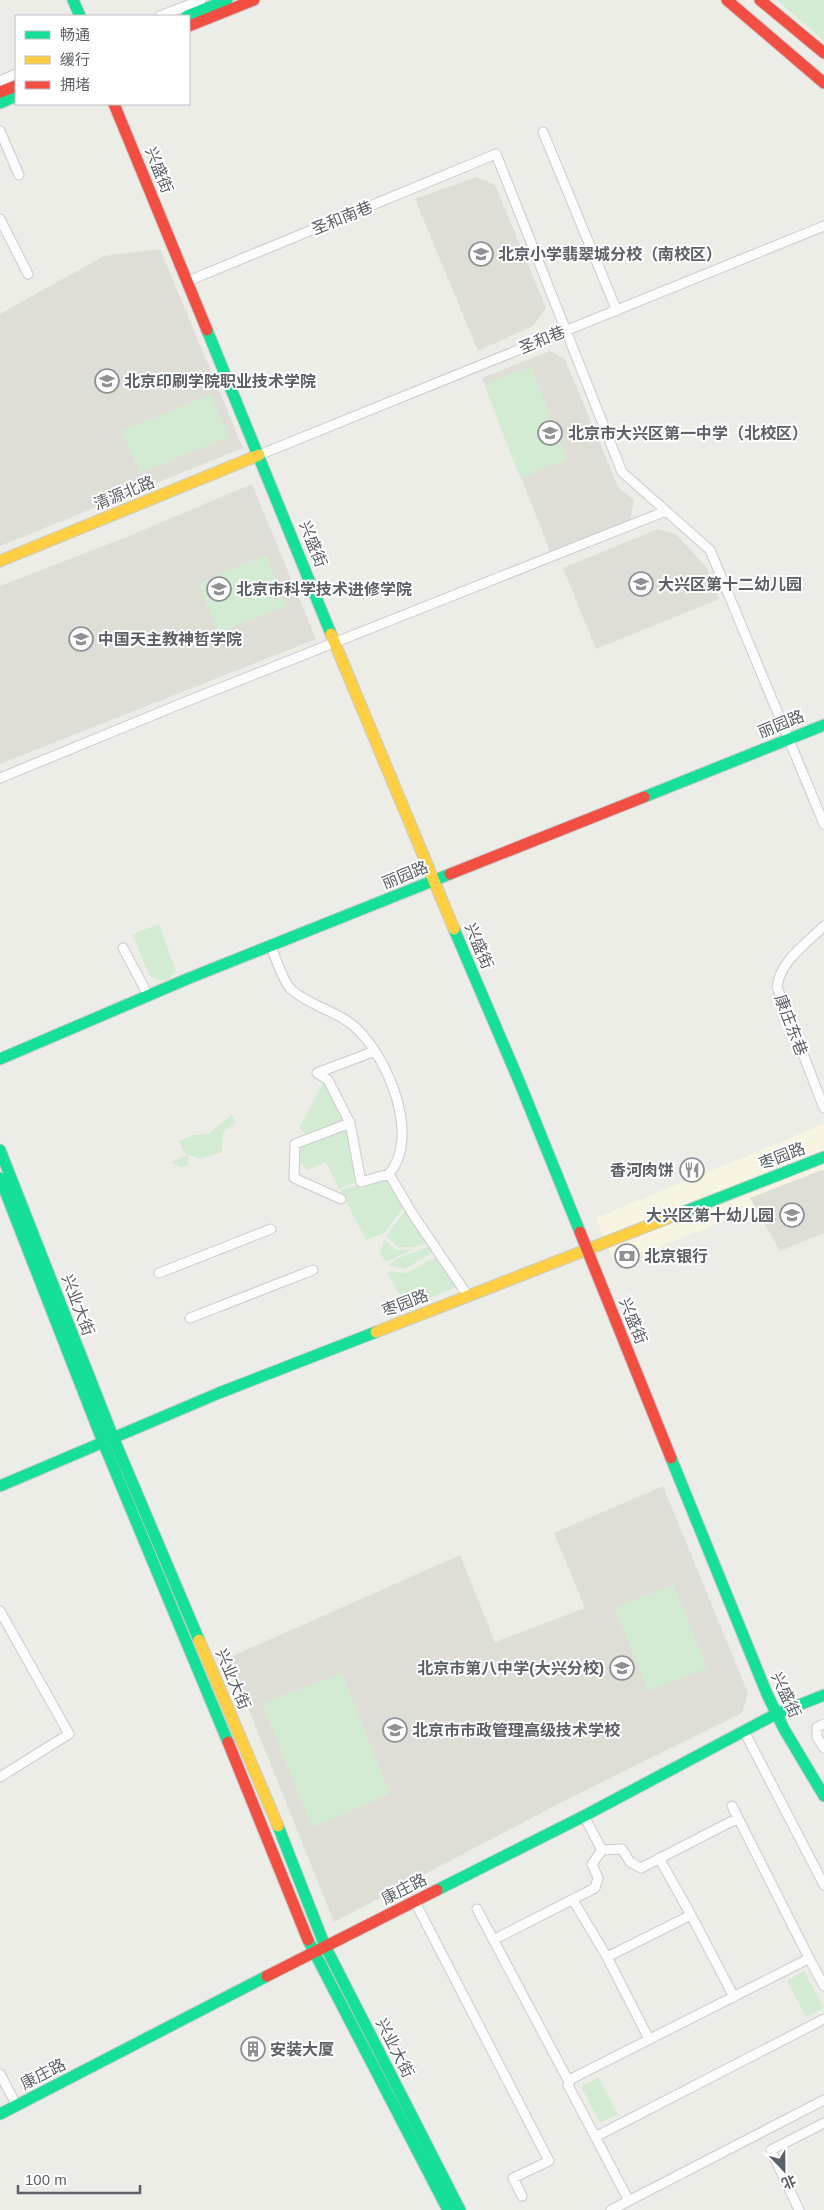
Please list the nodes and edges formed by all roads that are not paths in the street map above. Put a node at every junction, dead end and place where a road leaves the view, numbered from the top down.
1 (73, 0) edge
2 (201, 0) edge
3 (227, 0) edge
4 (254, 0) edge
5 (727, 0) edge
6 (760, 0) edge
7 (80, 15) edge
8 (163, 15) edge
9 (189, 15) edge
10 (190, 26) edge
11 (824, 53) edge
12 (15, 74) edge
13 (0, 81) edge
14 (824, 83) edge
15 (15, 86) edge
16 (0, 92) edge
17 (15, 96) edge
18 (0, 103) edge
19 (114, 105) edge
20 (0, 131) edge
21 (544, 132) dead end
22 (18, 175) dead end
23 (0, 219) edge
24 (824, 226) edge
25 (28, 274) dead end
26 (188, 281) junction
27 (617, 311) junction
28 (565, 331) junction
29 (259, 455) junction
30 (666, 511) junction
31 (0, 560) edge
32 (336, 642) junction
33 (824, 725) edge
34 (788, 739) junction
35 (0, 778) edge
36 (824, 824) edge
37 (433, 881) junction
38 (824, 926) edge
39 (271, 946) junction
40 (123, 948) dead end
41 (148, 996) junction
42 (375, 1051) junction
43 (0, 1059) edge
44 (824, 1108) edge
45 (350, 1123) junction
46 (0, 1150) edge
47 (824, 1157) edge
48 (389, 1174) junction
49 (0, 1178) edge
50 (341, 1199) dead end
51 (271, 1229) dead end
52 (586, 1250) junction
53 (313, 1270) dead end
54 (159, 1273) dead end
55 (468, 1296) junction
56 (190, 1318) dead end
57 (108, 1439) junction
58 (0, 1486) edge
59 (0, 1611) edge
60 (824, 1696) edge
61 (776, 1714) junction
62 (824, 1724) edge
63 (744, 1731) junction
64 (824, 1748) edge
65 (0, 1777) edge
66 (824, 1796) edge
67 (732, 1806) dead end
68 (584, 1816) junction
69 (738, 1818) junction
70 (602, 1850) junction
71 (659, 1858) junction
72 (824, 1885) edge
73 (573, 1900) junction
74 (415, 1902) junction
75 (477, 1909) dead end
76 (691, 1915) junction
77 (493, 1940) junction
78 (325, 1946) junction
79 (313, 1952) junction
80 (607, 1957) junction
81 (810, 1960) junction
82 (824, 1986) edge
83 (734, 1996) junction
84 (824, 2019) edge
85 (649, 2039) junction
86 (0, 2074) edge
87 (569, 2082) junction
88 (824, 2100) edge
89 (17, 2106) junction
90 (0, 2114) edge
91 (824, 2123) edge
92 (595, 2137) junction
93 (522, 2196) dead end
94 (629, 2201) junction
95 (448, 2210) edge
96 (460, 2210) edge
97 (611, 2210) edge
98 (799, 2210) edge

1 - 7 street
2 - 8 street
3 - 9 street
4 - 10 street
5 - 14 street
6 - 11 street
12 - 13 street
15 - 16 street
17 - 18 street
19 - 26 street, 兴盛街
20 - 22 street
21 - 27 street
23 - 25 street
24 - 27 street, 圣和巷
26 - 28 street, 圣和南巷
26 - 29 street, 兴盛街
27 - 28 street, 圣和巷
28 - 29 street, 圣和巷
28 - 30 street
29 - 31 street, 清源北路
29 - 32 street, 兴盛街
30 - 32 street
30 - 34 street
32 - 35 street
32 - 37 street, 兴盛街
33 - 34 street, 丽园路
34 - 36 street
34 - 37 street, 丽园路
37 - 39 street, 丽园路
37 - 52 street, 兴盛街
38 - 44 street, 康庄东巷
39 - 41 street, 丽园路
39 - 42 street
40 - 41 street
41 - 43 street, 丽园路
42 - 45 street
42 - 48 street
45 - 48 street
45 - 50 street
46 - 57 street, 兴业大街
47 - 52 street, 枣园路
48 - 55 street
49 - 57 street, 兴业大街
51 - 54 street
52 - 55 street, 枣园路
52 - 61 street, 兴盛街
53 - 56 street
55 - 57 street, 枣园路
57 - 58 street, 枣园路
57 - 78 street, 兴业大街
57 - 79 street, 兴业大街
59 - 65 street
60 - 61 street, 康庄路
61 - 63 street, 康庄路
61 - 66 street, 兴盛街
62 - 64 street
63 - 68 street, 康庄路
63 - 72 street
67 - 69 street
68 - 70 street
68 - 74 street, 康庄路
69 - 71 street
69 - 81 street
70 - 71 street
70 - 73 street
71 - 76 street
73 - 77 street
73 - 80 street
74 - 78 street, 康庄路
74 - 93 street
75 - 77 street
76 - 80 street
76 - 83 street
77 - 87 street
78 - 79 street, 康庄路
78 - 96 street, 兴业大街
79 - 89 street, 康庄路
79 - 95 street, 兴业大街
80 - 85 street
81 - 82 street
81 - 83 street
83 - 85 street
84 - 92 street
85 - 87 street
86 - 89 street
87 - 92 street
88 - 94 street
89 - 90 street, 康庄路
91 - 98 street
92 - 94 street
94 - 97 street

